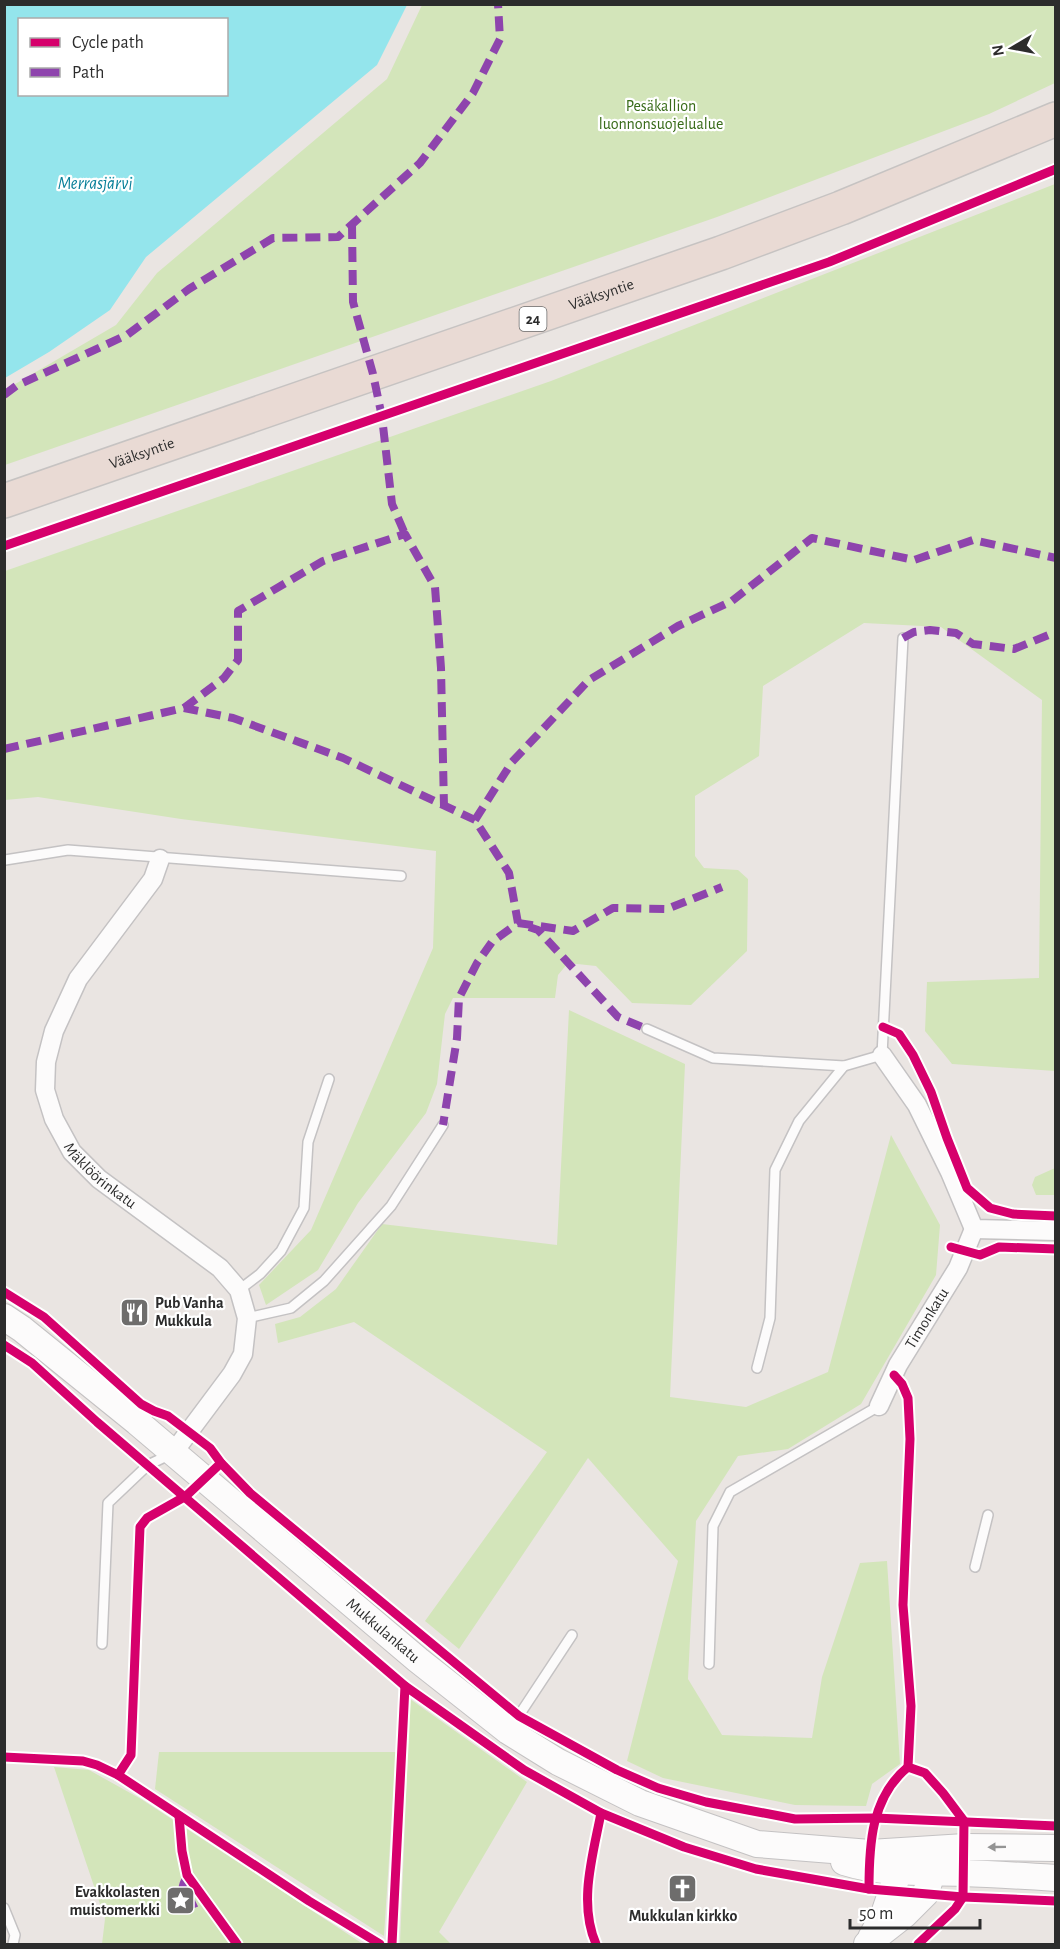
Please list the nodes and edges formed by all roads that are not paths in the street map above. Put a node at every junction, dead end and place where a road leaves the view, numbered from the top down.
1 (1056, 119) edge
2 (4, 501) edge
3 (903, 638) dead end
4 (160, 859) junction
5 (5, 860) edge
6 (401, 876) dead end
7 (647, 1029) dead end
8 (882, 1055) junction
9 (844, 1066) junction
10 (329, 1078) dead end
11 (443, 1125) dead end
12 (974, 1229) junction
13 (1056, 1232) edge
14 (239, 1290) junction
15 (4, 1317) edge
16 (247, 1318) junction
17 (757, 1368) dead end
18 (879, 1406) joint
19 (173, 1453) junction
20 (988, 1515) dead end
21 (975, 1567) dead end
22 (572, 1635) dead end
23 (102, 1644) dead end
24 (709, 1664) dead end
25 (508, 1731) junction
26 (1056, 1848) edge
27 (813, 1850) junction
28 (926, 1861) junction
29 (898, 1873) junction
30 (1056, 1878) edge
31 (4, 1908) edge
32 (13, 1944) edge
33 (867, 1944) edge

1 - 2 highway, Vääksyntie / 24
3 - 8 lane
4 - 5 lane
4 - 6 lane
4 - 14 street, Mäklöörinkatu
7 - 9 lane
8 - 9 lane
8 - 12 street
9 - 17 lane
10 - 14 lane
11 - 16 lane
12 - 13 street
12 - 18 street, Timonkatu
14 - 16 street, Mäklöörinkatu
15 - 19 street, Mukkulankatu
16 - 19 street, Mäklöörinkatu
18 - 24 lane
19 - 23 lane
19 - 25 street, Mukkulankatu
20 - 21 lane
22 - 25 lane
25 - 27 street, Mukkulankatu
26 -> 28 street, Mukkulankatu
27 - 28 street, Mukkulankatu
27 - 29 street, Mukkulankatu
28 - 29 street, Mukkulankatu
28 - 30 street, Mukkulankatu
28 - 33 street
29 - 33 street
31 - 32 lane

